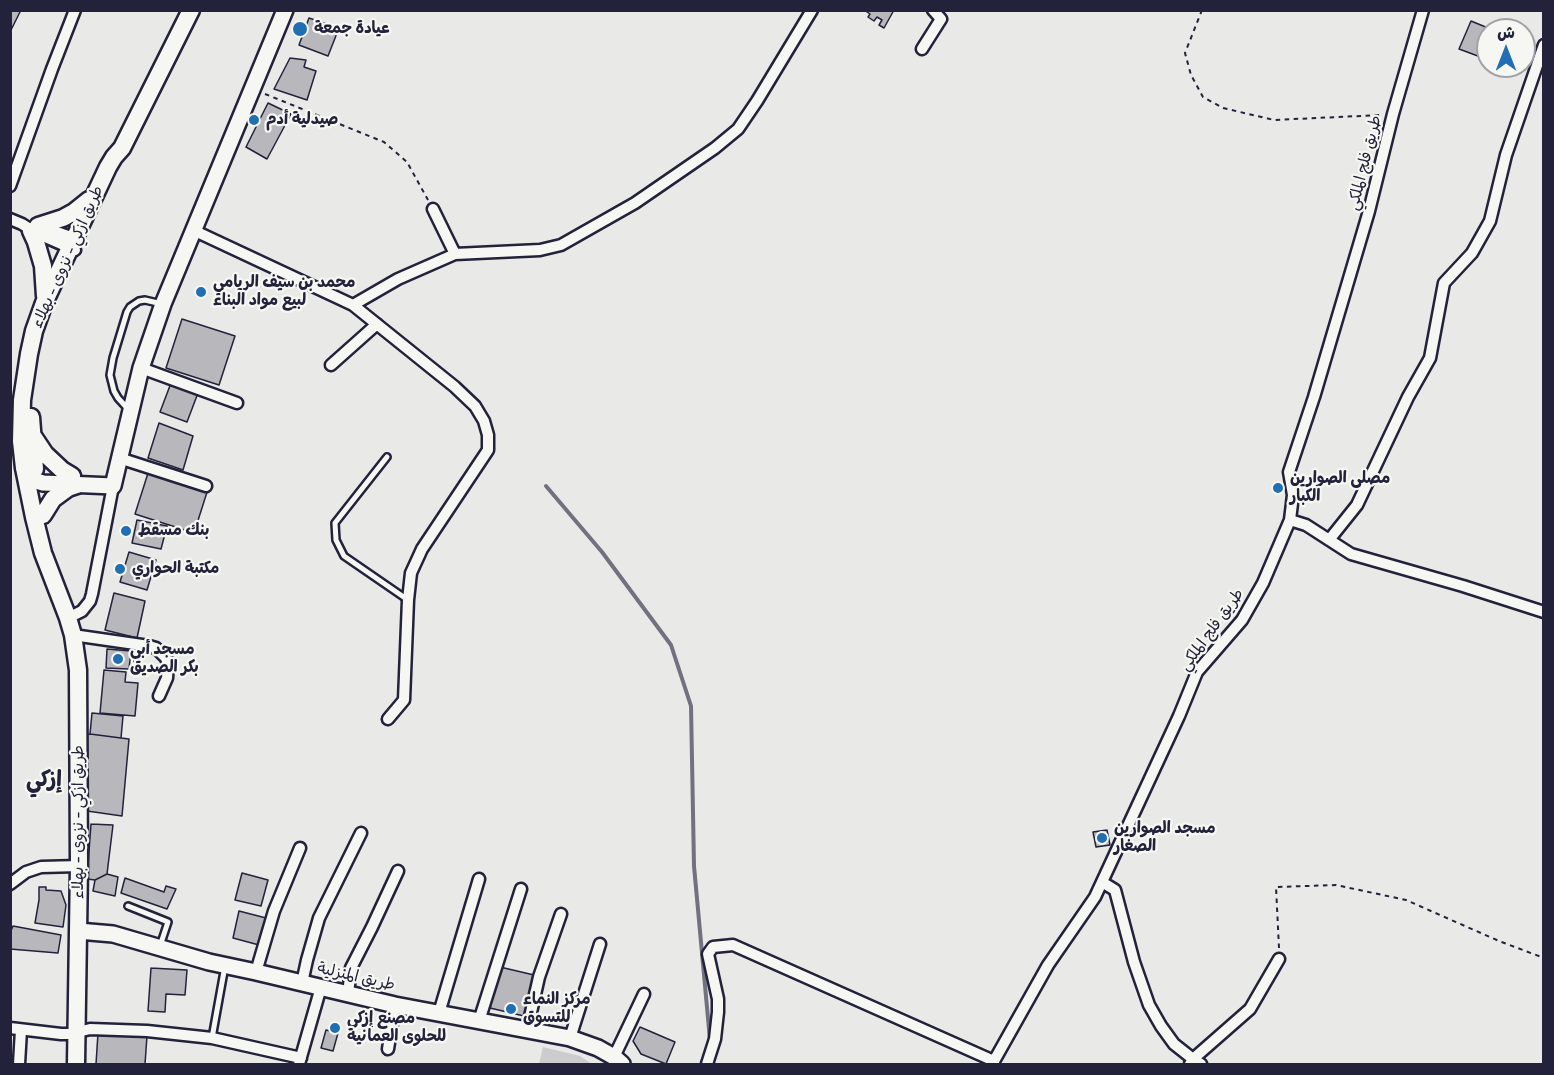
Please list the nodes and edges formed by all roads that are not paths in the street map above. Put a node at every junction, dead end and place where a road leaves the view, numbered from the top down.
1 (75, 10) edge
2 (191, 10) edge
3 (285, 10) edge
4 (812, 10) edge
5 (933, 10) edge
6 (1423, 10) edge
7 (1544, 45) edge
8 (922, 49) dead end
9 (122, 148) junction
10 (10, 186) edge
11 (94, 195) junction
12 (433, 209) road end
13 (10, 219) edge
14 (31, 227) junction
15 (195, 231) junction
16 (75, 244) junction
17 (455, 254) junction
18 (44, 303) junction
19 (163, 304) junction
20 (353, 305) junction
21 (377, 324) junction
22 (331, 365) dead end
23 (141, 368) junction
24 (237, 403) dead end
25 (130, 412) junction
26 (33, 435) junction
27 (387, 457) dead end
28 (119, 458) junction
29 (32, 479) junction
30 (74, 480) junction
31 (114, 482) junction
32 (206, 486) dead end
33 (43, 515) junction
34 (1290, 520) junction
35 (1329, 540) junction
36 (55, 582) junction
37 (408, 600) junction
38 (1544, 612) edge
39 (68, 618) junction
40 (73, 635) junction
41 (159, 696) dead end
42 (388, 719) dead end
43 (361, 833) dead end
44 (300, 848) dead end
45 (79, 866) junction
46 (398, 871) dead end
47 (479, 879) dead end
48 (1102, 882) junction
49 (10, 884) edge
50 (521, 889) dead end
51 (129, 906) dead end
52 (561, 914) dead end
53 (78, 931) junction
54 (600, 944) dead end
55 (159, 948) junction
56 (1279, 959) road end
57 (225, 966) junction
58 (256, 972) junction
59 (302, 983) junction
60 (321, 987) junction
61 (348, 994) junction
62 (644, 994) dead end
63 (395, 1005) junction
64 (439, 1013) junction
65 (478, 1021) junction
66 (16, 1029) edge
67 (527, 1030) junction
68 (77, 1032) junction
69 (212, 1038) junction
70 (570, 1038) junction
71 (388, 1049) dead end
72 (300, 1061) edge
73 (618, 1061) edge
74 (994, 1063) edge
75 (1195, 1063) edge
76 (19, 1065) edge
77 (76, 1065) edge
78 (707, 1065) edge

1 - 10 street
2 - 9 main road, طريق ازكي - نزوى - بهلاء
3 - 15 street
4 - 17 street
5 - 8 street
6 - 34 street, طريق فلج الملكي
7 - 35 street
9 - 11 main road, طريق ازكي - نزوى - بهلاء
9 - 16 main road, طريق ازكي - نزوى - بهلاء
11 - 14 main road
11 - 16 main road, طريق ازكي - نزوى - بهلاء
12 - 17 street
13 - 14 street
14 - 16 street
14 - 18 main road
15 - 19 street
15 - 20 street
16 - 18 main road, طريق ازكي - نزوى - بهلاء
16 - 26 main road, طريق ازكي - نزوى - بهلاء
17 - 20 street
18 - 29 main road, طريق ازكي - نزوى - بهلاء
19 - 23 street
19 - 25 lane
20 - 21 street
21 - 22 street
21 - 37 street
23 - 24 street
23 - 25 street
25 - 28 street
26 - 29 main road, طريق ازكي - نزوى - بهلاء
26 - 30 main road
27 - 37 lane
28 - 31 street
28 - 32 street
29 - 30 street
29 - 33 main road, طريق ازكي - نزوى - بهلاء
29 - 36 main road, طريق ازكي - نزوى - بهلاء
30 - 31 street
30 - 33 main road
31 - 39 street
33 - 36 main road, طريق ازكي - نزوى - بهلاء
34 - 35 street
34 - 48 street, طريق فلج الملكي
35 - 38 street
36 - 39 main road, طريق ازكي - نزوى - بهلاء
37 - 42 street
39 - 40 main road, طريق ازكي - نزوى - بهلاء
40 - 41 street
40 - 45 main road, طريق ازكي - نزوى - بهلاء
43 - 59 street
44 - 58 street
45 - 49 street
45 - 53 main road, طريق ازكي - نزوى - بهلاء
46 - 61 street
47 - 64 street
48 - 74 street, طريق فلج الملكي
48 - 75 street
50 - 65 street
51 - 55 lane
52 - 67 street
53 - 55 street, طريق المنزلية
53 - 68 main road, طريق ازكي - نزوى - بهلاء
54 - 70 street
55 - 57 street, طريق المنزلية
56 - 75 street
57 - 58 street, طريق المنزلية
57 - 69 lane
58 - 59 street, طريق المنزلية
59 - 60 street, طريق المنزلية
60 - 61 street, طريق المنزلية
60 - 72 street
61 - 63 street, طريق المنزلية
62 - 73 street
63 - 64 street, طريق المنزلية
63 - 71 street
64 - 65 street, طريق المنزلية
65 - 67 street, طريق المنزلية
66 - 68 street
66 - 76 street
67 - 70 street, طريق المنزلية
68 - 69 street
68 - 77 main road, طريق ازكي - نزوى - بهلاء
69 - 72 street
70 - 73 street, طريق المنزلية
74 - 78 street

